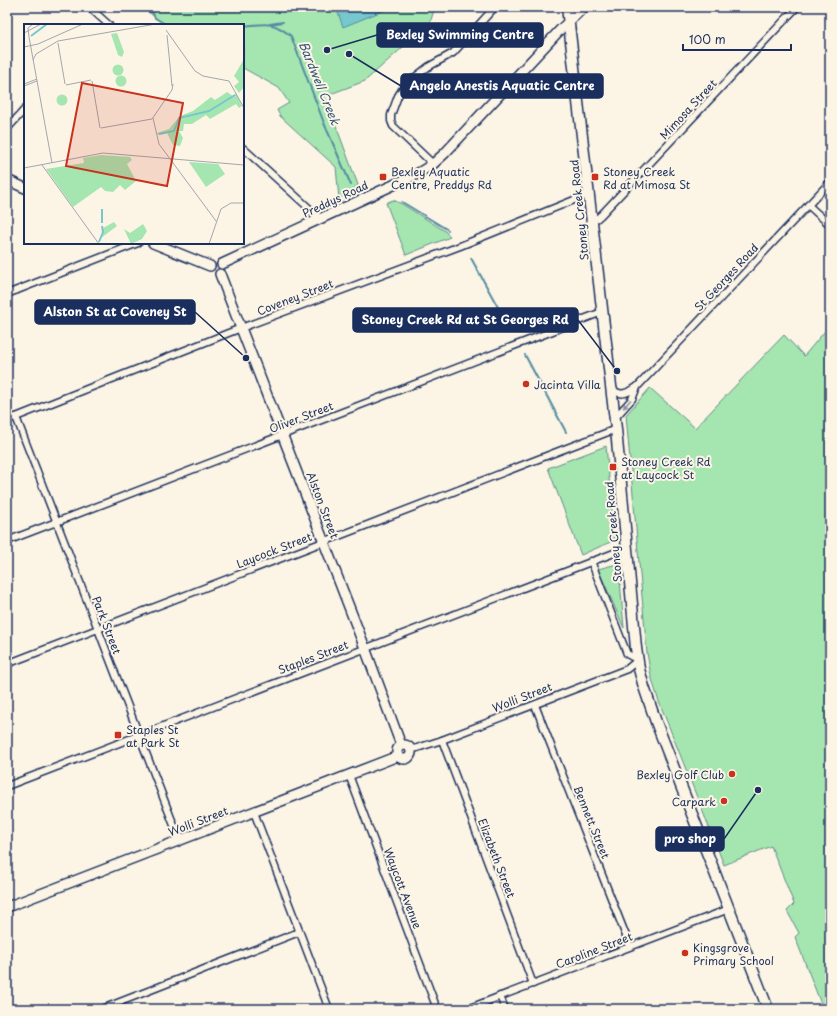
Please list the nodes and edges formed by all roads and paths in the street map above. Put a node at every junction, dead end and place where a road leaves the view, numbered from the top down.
1 (89, 7) edge
2 (495, 7) edge
3 (568, 7) edge
4 (584, 7) edge
5 (797, 7) edge
6 (569, 22) junction
7 (108, 24) edge
8 (24, 110) edge
9 (7, 129) edge
10 (244, 149) edge
11 (433, 164) junction
12 (7, 180) edge
13 (830, 182) edge
14 (24, 188) edge
15 (589, 194) junction
16 (808, 205) junction
17 (321, 219) junction
18 (592, 223) junction
19 (830, 225) edge
20 (135, 244) edge
21 (155, 244) edge
22 (222, 264) junction
23 (210, 266) junction
24 (220, 274) junction
25 (7, 294) edge
26 (602, 312) junction
27 (241, 328) junction
28 (611, 385) junction
29 (637, 387) junction
30 (16, 417) junction
31 (7, 419) edge
32 (615, 424) junction
33 (283, 435) junction
34 (57, 522) junction
35 (7, 541) edge
36 (324, 541) junction
37 (627, 548) junction
38 (591, 561) junction
39 (98, 629) junction
40 (365, 648) junction
41 (638, 660) junction
42 (7, 664) edge
43 (535, 705) junction
44 (139, 735) junction
45 (442, 740) junction
46 (401, 745) junction
47 (411, 750) junction
48 (398, 756) junction
49 (349, 775) junction
50 (7, 786) edge
51 (254, 812) junction
52 (180, 840) junction
53 (7, 907) edge
54 (729, 909) junction
55 (299, 932) junction
56 (630, 946) junction
57 (534, 984) junction
58 (500, 996) junction
59 (102, 1009) edge
60 (329, 1009) edge
61 (437, 1009) edge
62 (467, 1009) edge
63 (505, 1009) edge
64 (768, 1009) edge

1 - 7 street
2 - 11 street
3 - 6 main road, Stoney Creek Road
4 - 6 street, Preddys Road
5 - 18 street, Mimosa Street
6 - 11 street, Preddys Road
6 - 15 main road, Stoney Creek Road
8 - 9 street
10 - 17 street
11 - 17 street, Preddys Road
12 - 14 street
13 - 16 street, St Georges Road
15 - 18 main road, Stoney Creek Road
15 - 27 street, Coveney Street
16 - 19 street
16 - 29 street, St Georges Road
17 - 22 street, Preddys Road
18 - 26 main road, Stoney Creek Road
20 - 25 street
21 - 23 street
22 - 23 street
22 - 24 street
23 - 24 street
24 - 27 street, Alston Street
26 - 28 main road, Stoney Creek Road
26 - 33 street, Oliver Street
27 - 30 street, Coveney Street
27 - 33 street, Alston Street
28 - 29 street, St Georges Road
28 - 32 main road, Stoney Creek Road
29 -> 32 street, St Georges Road
30 - 31 street, Coveney Street
30 - 34 street, Park Street
32 - 36 street, Laycock Street
32 - 37 main road, Stoney Creek Road
33 - 34 street, Oliver Street
33 - 36 street, Alston Street
34 - 35 street, Oliver Street
34 - 39 street, Park Street
36 - 39 street, Laycock Street
36 - 40 street, Alston Street
37 - 38 street, Staples Street
37 - 41 main road, Stoney Creek Road
38 - 40 street, Staples Street
38 - 41 street
39 - 42 street, Laycock Street
39 - 44 street, Park Street
40 - 44 street, Staples Street
40 - 46 street, Alston Street
41 - 43 street, Wolli Street
41 - 54 main road, Stoney Creek Road
43 - 45 street, Wolli Street
43 - 56 street, Bennett Street
44 - 50 street, Staples Street
44 - 52 street, Park Street
45 - 47 street, Wolli Street
45 - 57 street, Elizabeth Street
46 - 47 street
46 - 48 street
47 - 48 street
48 - 49 street, Wolli Street
49 - 51 street, Wolli Street
49 - 61 street, Waycott Avenue
51 - 52 street, Wolli Street
51 - 55 street
52 - 53 street, Wolli Street
54 - 56 street, Caroline Street
54 - 64 main road, Stoney Creek Road
55 - 59 street
55 - 60 street
56 - 57 street, Caroline Street
57 - 58 street, Caroline Street
58 - 62 street, Caroline Street
58 - 63 street

